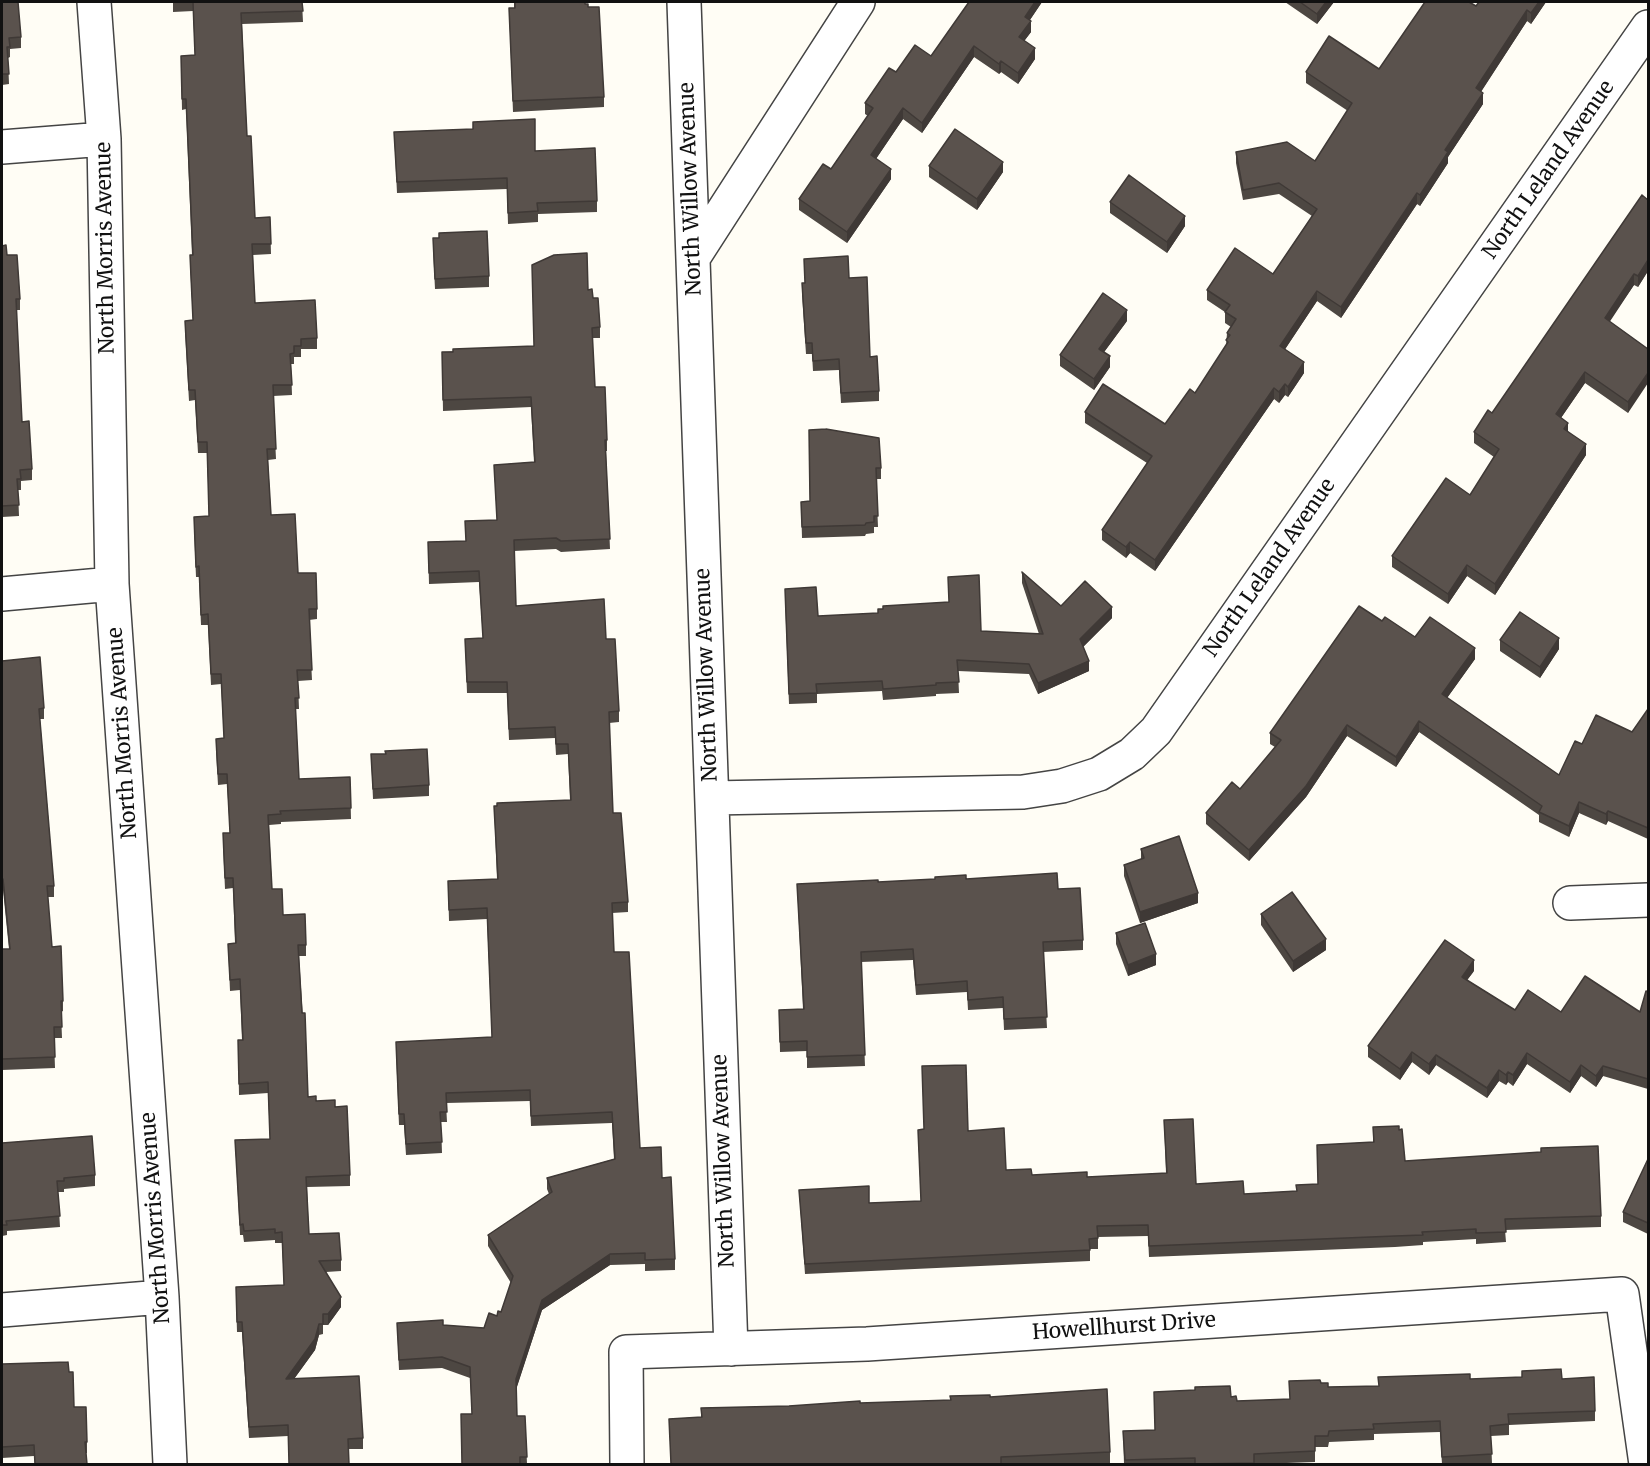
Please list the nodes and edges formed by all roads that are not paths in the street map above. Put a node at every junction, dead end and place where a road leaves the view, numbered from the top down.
1 (94, 2) edge
2 (684, 2) edge
3 (858, 2) edge
4 (1648, 27) edge
5 (104, 139) junction
6 (2, 147) edge
7 (693, 258) junction
8 (112, 584) junction
9 (2, 594) edge
10 (712, 798) junction
11 (1648, 900) edge
12 (1570, 903) dead end
13 (162, 1297) junction
14 (2, 1310) edge
15 (731, 1349) junction
16 (170, 1464) edge
17 (627, 1464) edge
18 (1646, 1464) edge

1 - 5 street, North Morris Avenue
2 - 7 street, North Willow Avenue
3 - 7 street
4 - 10 street, North Leland Avenue
5 - 6 street
5 - 8 street, North Morris Avenue
7 - 10 street, North Willow Avenue
8 - 9 street
8 - 13 street, North Morris Avenue
10 - 15 street, North Willow Avenue
11 - 12 street
13 - 14 street
13 - 16 street, North Morris Avenue
15 - 17 street, Howellhurst Drive
15 - 18 street, Howellhurst Drive

